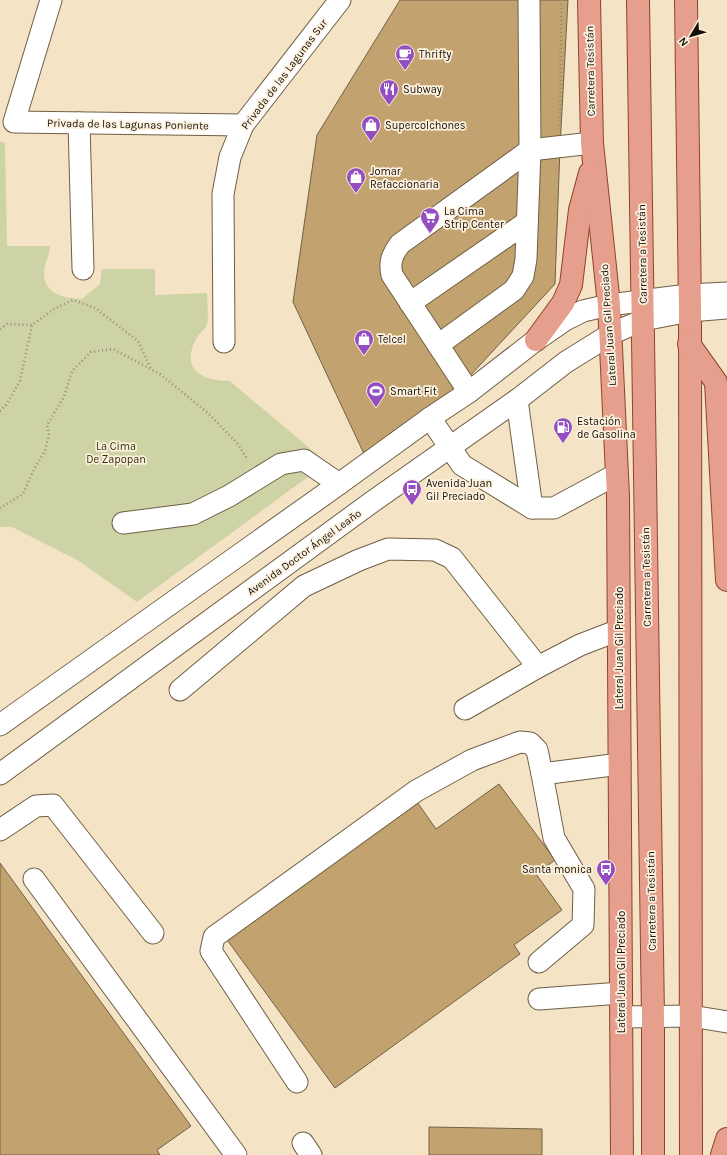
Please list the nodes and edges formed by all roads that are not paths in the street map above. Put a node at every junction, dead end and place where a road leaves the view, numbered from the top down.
1 (51, 0) edge
2 (340, 0) edge
3 (529, 0) edge
4 (589, 0) edge
5 (638, 0) edge
6 (686, 0) edge
7 (79, 123) junction
8 (243, 125) junction
9 (530, 150) junction
10 (592, 152) junction
11 (527, 222) junction
12 (83, 269) dead end
13 (727, 293) edge
14 (410, 303) junction
15 (689, 303) junction
16 (609, 305) junction
17 (727, 308) edge
18 (643, 310) junction
19 (611, 334) junction
20 (536, 340) junction
21 (224, 342) dead end
22 (689, 344) junction
23 (438, 345) junction
24 (469, 392) junction
25 (517, 400) junction
26 (430, 418) junction
27 (450, 448) junction
28 (617, 474) junction
29 (346, 480) junction
30 (372, 502) junction
31 (532, 508) junction
32 (123, 523) dead end
33 (727, 580) edge
34 (619, 630) junction
35 (538, 667) junction
36 (180, 690) dead end
37 (465, 709) dead end
38 (0, 725) edge
39 (620, 764) junction
40 (3, 766) edge
41 (542, 774) junction
42 (0, 830) edge
43 (34, 879) dead end
44 (153, 933) dead end
45 (539, 962) dead end
46 (621, 993) junction
47 (539, 999) dead end
48 (691, 1016) junction
49 (621, 1017) junction
50 (653, 1017) junction
51 (727, 1022) edge
52 (297, 1082) dead end
53 (727, 1139) edge
54 (236, 1155) edge
55 (622, 1155) edge
56 (653, 1155) edge
57 (691, 1155) edge
58 (722, 1155) edge

1 - 7 street, Privada de las Lagunas Poniente
2 - 8 street, Privada de las Lagunas Sur
3 - 9 street
4 - 10 main road, Carretera Tesistán
5 - 18 main road, Carretera a Tesistán
6 - 15 main road
7 - 8 street, Privada de las Lagunas Poniente
7 - 12 street
8 - 21 street, Privada de las Lagunas Sur
9 - 10 street
9 - 11 street
9 - 14 street
10 - 16 main road, Lateral Juan Gil Preciado
10 - 20 main road
11 - 14 street
11 - 23 street
13 - 15 street
14 - 23 street
15 - 17 street
15 - 18 street
15 - 22 main road
16 - 18 street
16 - 19 main road, Lateral Juan Gil Preciado
16 - 20 street
18 - 19 street, Avenida Doctor Ángel Leaño
18 - 50 main road, Carretera a Tesistán
19 - 25 street, Avenida Doctor Ángel Leaño
19 - 28 main road, Lateral Juan Gil Preciado
20 - 24 street
22 - 33 main road
22 - 48 main road
23 - 24 street
24 - 26 street
25 - 27 street, Avenida Doctor Ángel Leaño
25 - 31 street
26 - 27 street
26 - 29 street
27 - 30 street, Avenida Doctor Ángel Leaño
27 - 31 street
28 - 31 street
28 - 34 main road, Lateral Juan Gil Preciado
29 - 30 street
29 - 32 street
29 - 38 street
30 - 40 street, Avenida Doctor Ángel Leaño
34 - 35 street
34 - 39 main road, Lateral Juan Gil Preciado
35 - 36 street
35 - 37 street
39 - 41 street
39 - 46 main road, Lateral Juan Gil Preciado
41 - 45 street
41 - 52 street
42 - 44 street
43 - 54 street
46 - 47 street
46 - 49 main road, Lateral Juan Gil Preciado
48 - 50 street
48 - 51 street
48 - 57 main road
49 - 50 street
49 - 55 main road, Lateral Juan Gil Preciado
50 - 56 main road, Carretera a Tesistán
53 - 58 main road

